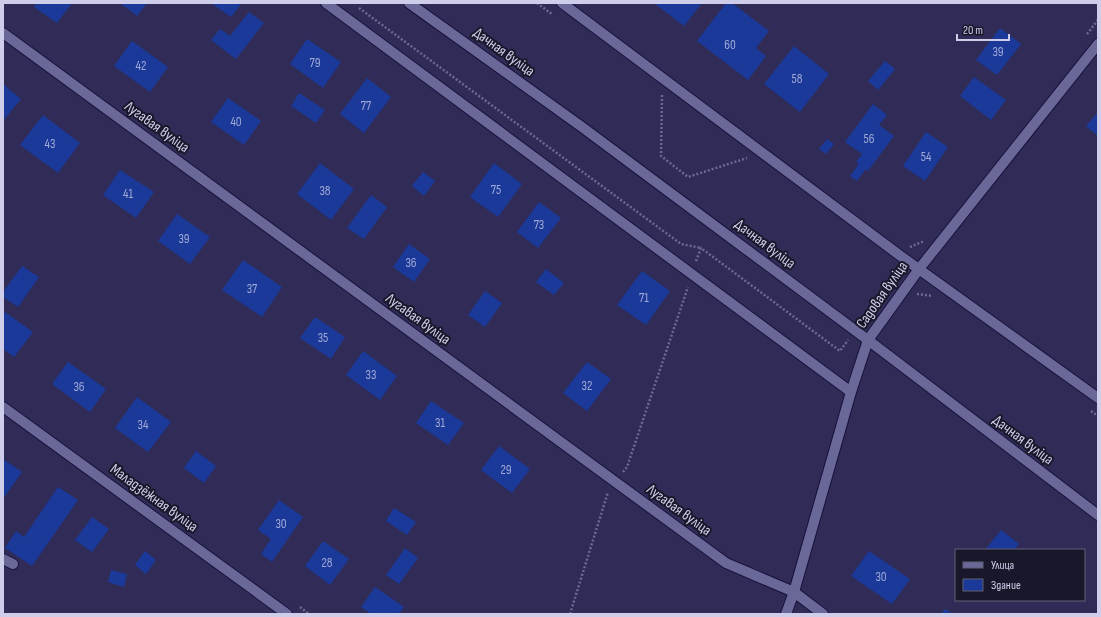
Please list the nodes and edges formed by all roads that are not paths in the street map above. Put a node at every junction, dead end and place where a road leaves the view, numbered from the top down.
1 (326, 3) edge
2 (409, 3) edge
3 (562, 3) edge
4 (3, 33) edge
5 (1098, 44) edge
6 (919, 269) junction
7 (868, 340) junction
8 (851, 392) junction
9 (1098, 398) edge
10 (3, 407) edge
11 (1098, 515) edge
12 (3, 559) edge
13 (13, 564) dead end
14 (794, 592) junction
15 (287, 614) edge
16 (786, 614) edge
17 (823, 614) edge

1 - 8 street
2 - 7 street, Дачная вуліца
3 - 6 street
4 - 14 street, Лугавая вуліца
5 - 6 street, Садовая вуліца
6 - 7 street, Садовая вуліца
6 - 9 street
7 - 8 street, Садовая вуліца
7 - 11 street, Дачная вуліца
8 - 14 street, Садовая вуліца
10 - 15 street, Маладзёжная вуліца
12 - 13 street
14 - 16 street, Садовая вуліца
14 - 17 street, Лугавая вуліца

